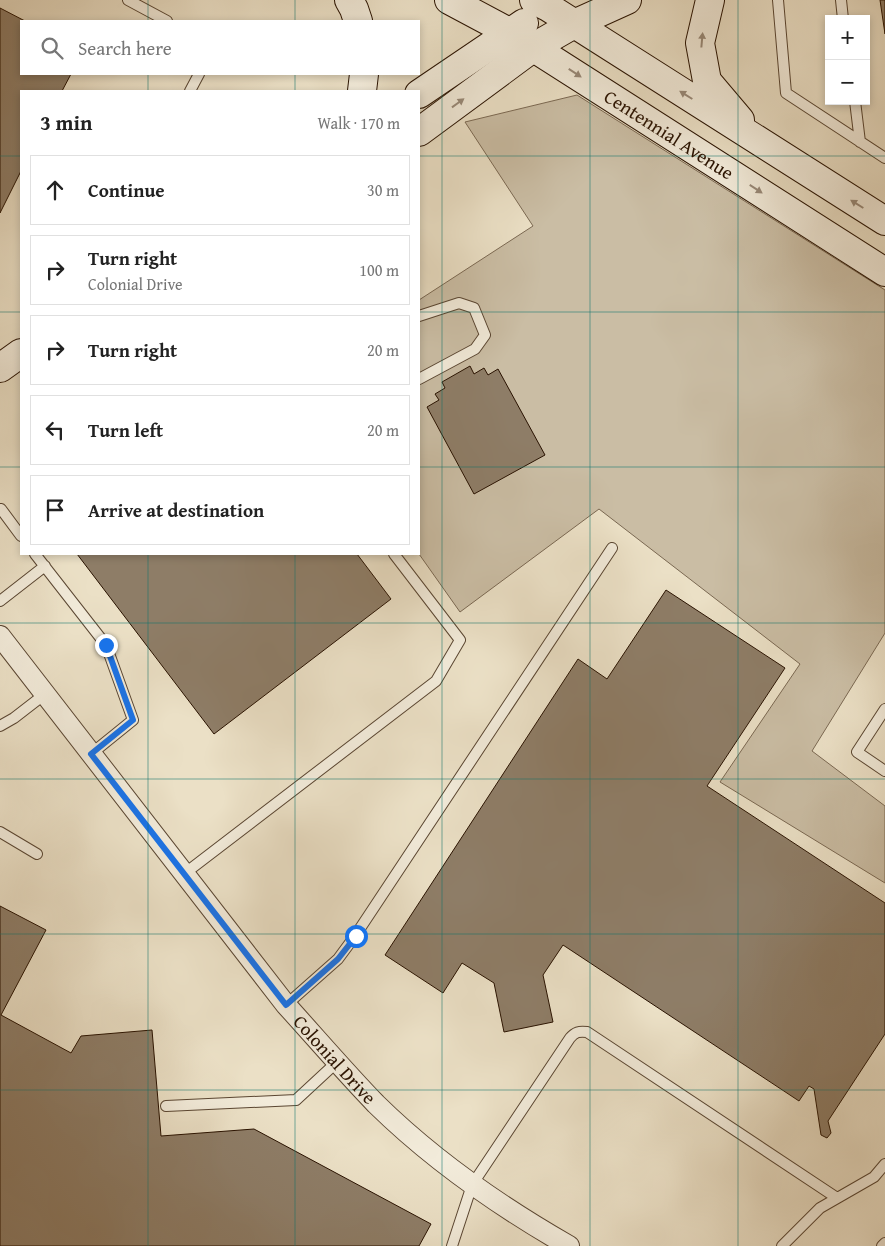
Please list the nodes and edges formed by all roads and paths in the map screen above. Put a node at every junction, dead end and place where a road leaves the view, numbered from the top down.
1 (128, 0) edge
2 (349, 0) edge
3 (449, 0) edge
4 (627, 0) edge
5 (710, 0) edge
6 (778, 0) edge
7 (841, 0) edge
8 (548, 2) edge
9 (843, 15) edge
10 (165, 20) edge
11 (358, 20) edge
12 (574, 24) junction
13 (509, 32) junction
14 (534, 47) junction
15 (199, 75) edge
16 (364, 75) edge
17 (191, 90) edge
18 (362, 90) edge
19 (420, 93) edge
20 (855, 105) edge
21 (420, 131) edge
22 (757, 140) junction
23 (860, 142) junction
24 (885, 158) edge
25 (885, 221) edge
26 (885, 272) edge
27 (420, 316) edge
28 (420, 378) edge
29 (1, 509) edge
30 (20, 535) edge
31 (612, 548) dead end
32 (36, 555) edge
33 (395, 555) edge
34 (45, 566) junction
35 (0, 601) edge
36 (0, 636) edge
37 (45, 694) junction
38 (885, 709) edge
39 (0, 726) edge
40 (91, 754) junction
41 (885, 772) edge
42 (0, 832) edge
43 (37, 854) dead end
44 (184, 874) junction
45 (286, 1005) junction
46 (337, 1062) junction
47 (166, 1106) dead end
48 (885, 1164) edge
49 (472, 1185) junction
50 (838, 1198) junction
51 (885, 1243) edge
52 (452, 1246) edge
53 (569, 1246) edge
54 (782, 1246) edge
55 (882, 1246) edge

1 - 10 lane
2 - 11 main road
3 - 13 main road, Centennial Avenue
4 - 12 main road
22 -> 5 main road
6 - 23 lane
7 - 9 lane
8 - 12 main road
8 - 13 main road
12 - 14 main road
22 -> 12 main road
13 - 14 main road, Centennial Avenue
13 - 19 main road
21 -> 14 main road
14 -> 26 main road, Centennial Avenue
15 - 17 lane
16 - 18 main road
20 - 23 lane
25 -> 22 main road
23 - 24 lane
27 - 28 lane
29 - 30 lane
31 - 45 lane
32 - 34 lane
33 - 44 lane
34 - 35 lane
34 - 40 lane
36 - 37 street, Colonial Drive
37 - 39 lane
37 - 40 street, Colonial Drive
38 - 41 lane
40 - 44 street, Colonial Drive
42 - 43 lane
44 - 45 street, Colonial Drive
45 - 46 street, Colonial Drive
46 - 47 lane
46 - 49 street, Colonial Drive
48 - 50 lane
49 - 50 lane
49 - 52 lane
49 - 53 street, Colonial Drive
50 - 54 lane
51 - 55 lane

